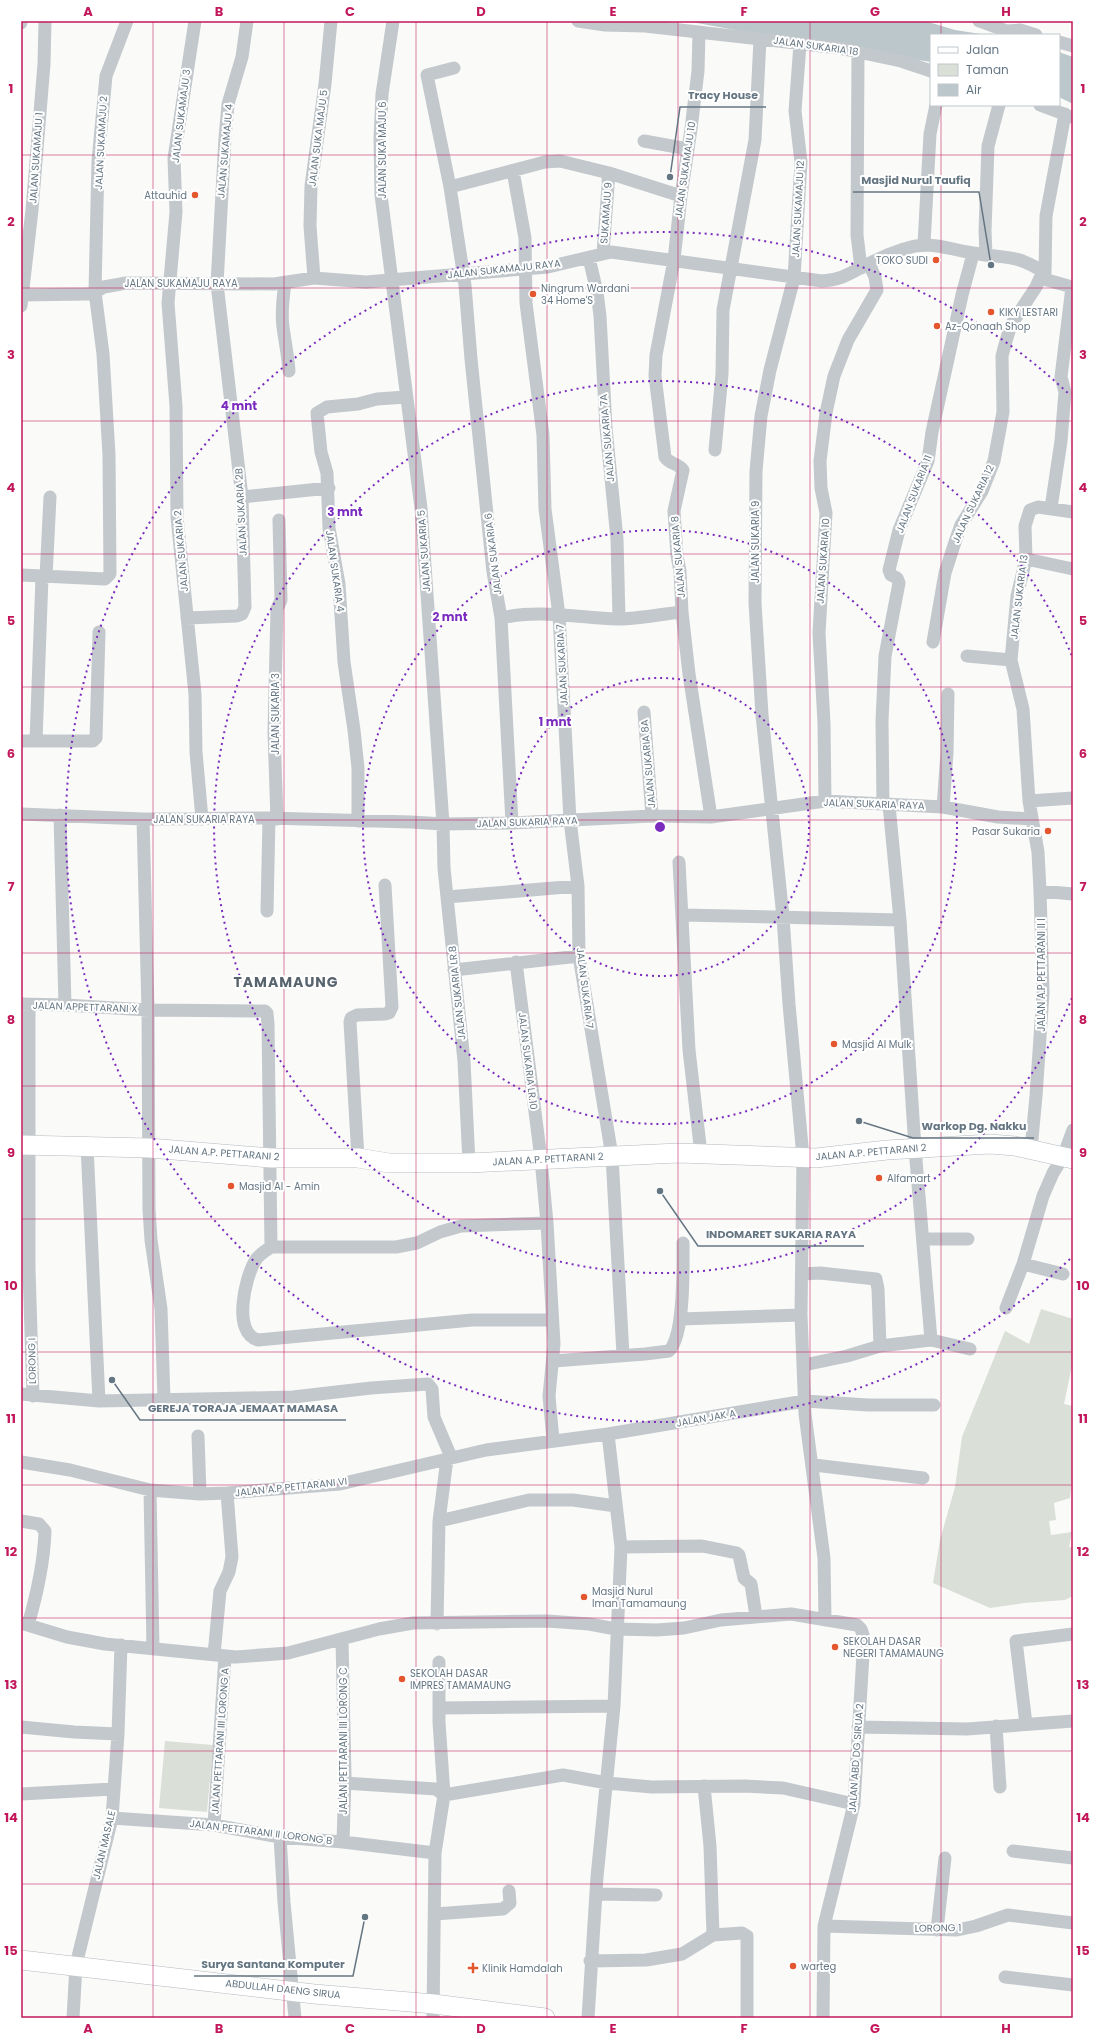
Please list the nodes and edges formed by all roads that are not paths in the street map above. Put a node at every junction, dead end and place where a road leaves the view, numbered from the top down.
1 (45, 21) edge
2 (127, 21) edge
3 (195, 21) edge
4 (247, 21) edge
5 (331, 21) edge
6 (393, 21) edge
7 (578, 21) edge
8 (979, 21) edge
9 (699, 32) junction
10 (1033, 34) edge
11 (760, 39) junction
12 (1060, 42) edge
13 (800, 44) junction
14 (1073, 46) edge
15 (858, 52) junction
16 (454, 68) dead end
17 (930, 71) edge
18 (936, 106) edge
19 (999, 106) edge
20 (1043, 106) edge
21 (1069, 116) edge
22 (644, 141) dead end
23 (688, 149) junction
24 (513, 171) junction
25 (609, 173) junction
26 (450, 187) junction
27 (681, 196) junction
28 (924, 244) junction
29 (603, 253) junction
30 (980, 254) junction
31 (589, 258) junction
32 (674, 260) junction
33 (865, 266) junction
34 (731, 268) junction
35 (527, 269) junction
36 (1042, 276) junction
37 (314, 278) junction
38 (794, 278) junction
39 (393, 279) junction
40 (464, 279) junction
41 (171, 283) junction
42 (285, 283) junction
43 (217, 284) junction
44 (95, 292) junction
45 (21, 299) edge
46 (289, 371) dead end
47 (406, 397) junction
48 (716, 450) dead end
49 (329, 488) junction
50 (50, 497) dead end
51 (242, 497) junction
52 (1051, 508) junction
53 (1073, 512) edge
54 (279, 520) dead end
55 (1026, 559) junction
56 (1073, 569) edge
57 (21, 575) edge
58 (44, 577) junction
59 (682, 612) junction
60 (559, 615) junction
61 (187, 618) junction
62 (501, 618) junction
63 (619, 619) junction
64 (99, 632) dead end
65 (933, 642) dead end
66 (968, 656) dead end
67 (1011, 660) junction
68 (948, 694) dead end
69 (644, 712) dead end
70 (21, 741) edge
71 (36, 741) junction
72 (1073, 798) edge
73 (825, 801) junction
74 (1029, 801) junction
75 (886, 804) junction
76 (943, 807) junction
77 (771, 810) junction
78 (21, 814) edge
79 (60, 815) junction
80 (652, 816) junction
81 (711, 817) junction
82 (142, 819) junction
83 (202, 819) junction
84 (273, 819) junction
85 (1032, 819) junction
86 (570, 820) junction
87 (358, 821) junction
88 (512, 823) junction
89 (443, 824) junction
90 (679, 862) dead end
91 (384, 885) dead end
92 (578, 886) junction
93 (1040, 891) junction
94 (1073, 894) edge
95 (447, 897) junction
96 (267, 911) dead end
97 (683, 915) junction
98 (784, 917) junction
99 (900, 920) junction
100 (578, 956) junction
101 (516, 962) junction
102 (454, 970) junction
103 (25, 1004) edge
104 (66, 1005) junction
105 (148, 1010) junction
106 (1073, 1130) edge
107 (25, 1145) edge
108 (87, 1146) junction
109 (148, 1148) junction
110 (915, 1148) junction
111 (1031, 1149) junction
112 (701, 1154) junction
113 (612, 1156) junction
114 (803, 1157) junction
115 (270, 1158) junction
116 (358, 1158) junction
117 (1068, 1158) edge
118 (541, 1159) junction
119 (469, 1163) junction
120 (546, 1223) junction
121 (968, 1239) dead end
122 (923, 1240) junction
123 (683, 1243) dead end
124 (271, 1247) junction
125 (1023, 1264) junction
126 (802, 1274) junction
127 (1063, 1274) dead end
128 (1006, 1308) dead end
129 (801, 1315) junction
130 (680, 1319) junction
131 (552, 1320) junction
132 (26, 1326) edge
133 (931, 1340) junction
134 (880, 1346) junction
135 (970, 1349) dead end
136 (623, 1355) junction
137 (554, 1361) junction
138 (804, 1365) junction
139 (27, 1395) edge
140 (164, 1399) junction
141 (99, 1401) junction
142 (805, 1401) junction
143 (934, 1405) dead end
144 (608, 1434) junction
145 (198, 1436) dead end
146 (553, 1440) junction
147 (449, 1458) junction
148 (21, 1462) edge
149 (814, 1465) junction
150 (923, 1478) dead end
151 (150, 1490) junction
152 (200, 1494) junction
153 (227, 1494) junction
154 (616, 1506) junction
155 (21, 1521) edge
156 (439, 1521) junction
157 (621, 1547) junction
158 (756, 1616) junction
159 (825, 1620) junction
160 (24, 1624) edge
161 (437, 1624) junction
162 (616, 1629) junction
163 (1073, 1634) edge
164 (342, 1640) junction
165 (121, 1645) junction
166 (153, 1648) junction
167 (220, 1656) junction
168 (439, 1662) dead end
169 (614, 1706) junction
170 (439, 1708) junction
171 (1073, 1721) edge
172 (1026, 1724) junction
173 (996, 1726) junction
174 (21, 1727) edge
175 (858, 1727) junction
176 (118, 1734) junction
177 (344, 1782) junction
178 (607, 1782) junction
179 (704, 1786) junction
180 (1000, 1787) dead end
181 (113, 1789) junction
182 (21, 1794) edge
183 (444, 1795) junction
184 (854, 1804) junction
185 (112, 1818) junction
186 (214, 1825) junction
187 (280, 1837) junction
188 (343, 1842) junction
189 (1013, 1851) dead end
190 (435, 1853) junction
191 (945, 1858) dead end
192 (1073, 1858) edge
193 (509, 1891) dead end
194 (596, 1894) junction
195 (656, 1896) dead end
196 (435, 1914) junction
197 (1073, 1923) edge
198 (824, 1926) junction
199 (937, 1930) junction
200 (713, 1935) junction
201 (21, 1960) edge
202 (590, 1961) junction
203 (76, 1965) junction
204 (1005, 1977) dead end
205 (1073, 1985) edge
206 (292, 1991) junction
207 (433, 2011) edge
208 (73, 2018) edge
209 (295, 2018) edge
210 (545, 2018) edge
211 (588, 2018) edge
212 (747, 2018) edge
213 (823, 2018) edge

1 - 45 street, JALAN SUKAMAJU 1
2 - 44 street, JALAN SUKAMAJU 2
3 - 41 street, JALAN SUKAMAJU 3
4 - 43 street, JALAN SUKAMAJU 4
5 - 37 street, JALAN SUKA MAJU 5
6 - 39 street, JALAN SUKA MAJU 6
7 - 9 street
8 - 10 street
9 - 11 street, JALAN SUKARIA 18
9 - 23 street, JALAN SUKAMAJU 10
11 - 13 street, JALAN SUKARIA 18
11 - 34 street
12 - 14 street
13 - 15 street, JALAN SUKARIA 18
13 - 38 street, JALAN SUKAMAJU 12
15 - 17 street, JALAN SUKARIA 18
15 - 33 street, JALAN SUKARIA 10
16 - 26 street, JALAN SUKARIA 6
18 - 28 street
19 - 30 street, JALAN SUKARIA 11
20 - 21 street
21 - 36 street
22 - 23 street
23 - 27 street, JALAN SUKAMAJU 10
24 - 25 street
24 - 26 street
24 - 35 street, JALAN SUKARIA 7
25 - 27 street
25 - 29 street
26 - 40 street, JALAN SUKARIA 6
27 - 32 street, JALAN SUKAMAJU 10
28 - 30 street, JALAN SUKAMAJU RAYA
28 - 33 street, JALAN SUKAMAJU RAYA
29 - 31 street, JALAN SUKAMAJU RAYA
29 - 32 street, JALAN SUKAMAJU RAYA
30 - 36 street, JALAN SUKAMAJU RAYA
30 - 75 street, JALAN SUKARIA 11
31 - 35 street, JALAN SUKAMAJU RAYA
31 - 63 street, JALAN SUKARIA 7A
32 - 34 street, JALAN SUKAMAJU RAYA
32 - 59 street, JALAN SUKARIA 8
33 - 38 street, JALAN SUKAMAJU RAYA
33 - 73 street, JALAN SUKARIA 10
34 - 38 street, JALAN SUKAMAJU RAYA
34 - 48 street
35 - 40 street, JALAN SUKAMAJU RAYA
35 - 60 street, JALAN SUKARIA 7
36 - 52 street
36 - 65 street, JALAN SUKARIA 12
37 - 39 street, JALAN SUKAMAJU RAYA
37 - 42 street, JALAN SUKAMAJU RAYA
38 - 77 street, JALAN SUKARIA 9
39 - 40 street, JALAN SUKAMAJU RAYA
39 - 47 street, JALAN SUKARIA 5
40 - 62 street, JALAN SUKARIA 6
41 - 43 street, JALAN SUKAMAJU RAYA
41 - 44 street, JALAN SUKAMAJU RAYA
41 - 61 street, JALAN SUKARIA 2
42 - 43 street, JALAN SUKAMAJU RAYA
42 - 46 street
43 - 51 street, JALAN SUKARIA 2B
44 - 45 street, JALAN SUKAMAJU RAYA
44 - 58 street, JALAN SUKAMAJU 2
47 - 49 street, JALAN SUKARIA 4
47 - 89 street, JALAN SUKARIA 5
49 - 51 street
49 - 87 street, JALAN SUKARIA 4
50 - 58 street
51 - 61 street, JALAN SUKARIA 2B
52 - 53 street, JALAN SUKARIA 13
52 - 55 street, JALAN SUKARIA 13
54 - 84 street, JALAN SUKARIA 3
55 - 56 street
55 - 67 street, JALAN SUKARIA 13
57 - 58 street, JALAN SUKAMAJU 2
58 - 71 street
59 - 63 street
59 - 81 street, JALAN SUKARIA 8
60 - 62 street
60 - 63 street
60 - 86 street, JALAN SUKARIA 7
61 - 83 street, JALAN SUKARIA 2
62 - 88 street, JALAN SUKARIA 6
64 - 71 street
66 - 67 street
67 - 74 street, JALAN SUKARIA 13
68 - 76 street
69 - 80 street, JALAN SUKARIA 8A
70 - 71 street
72 - 74 street
73 - 75 street, JALAN SUKARIA RAYA
73 - 77 street, JALAN SUKARIA RAYA
74 - 85 street, JALAN A.P PETTARANI II I
75 - 76 street, JALAN SUKARIA RAYA
75 - 99 street, JALAN SUKARIA 11
76 - 85 street, JALAN SUKARIA RAYA
77 - 81 street, JALAN SUKARIA RAYA
77 - 98 street, JALAN SUKARIA 9
78 - 79 street, JALAN SUKARIA RAYA
79 - 82 street, JALAN SUKARIA RAYA
79 - 104 street
80 - 81 street, JALAN SUKARIA RAYA
80 - 86 street, JALAN SUKARIA RAYA
82 - 83 street, JALAN SUKARIA RAYA
82 - 105 street
83 - 84 street, JALAN SUKARIA RAYA
84 - 87 street, JALAN SUKARIA RAYA
84 - 96 street, JALAN SUKARIA 3
85 - 93 street, JALAN A.P PETTARANI II I
86 - 88 street, JALAN SUKARIA RAYA
86 - 92 street, JALAN SUKARIA 7
87 - 89 street, JALAN SUKARIA RAYA
88 - 89 street, JALAN SUKARIA RAYA
89 - 95 street, JALAN SUKARIA LR.8
90 - 97 street
91 - 116 street
92 - 95 street
92 - 100 street, JALAN SUKARIA 7
93 - 94 street
93 - 111 street, JALAN A.P PETTARANI II I
95 - 102 street, JALAN SUKARIA LR.8
97 - 98 street
97 - 112 street
98 - 99 street
98 - 114 street, JALAN SUKARIA 9
99 - 110 street, JALAN SUKARIA 11
100 - 101 street
100 - 113 street, JALAN SUKARIA 7
101 - 102 street
101 - 118 street, JALAN SUKARIA LR.10
102 - 119 street, JALAN SUKARIA LR.8
103 - 104 street, JALAN APPETTARANI X
103 - 107 street, LORONG I
104 - 105 street, JALAN APPETTARANI X
105 - 109 street
105 - 115 street, JALAN APPETTARANI X
106 - 117 street
107 - 108 street, JALAN A.P. PETTARANI 2
107 - 132 street, LORONG I
108 - 109 street, JALAN A.P. PETTARANI 2
108 - 141 street
109 - 115 street, JALAN A.P. PETTARANI 2
109 - 140 street
110 - 111 street, JALAN A.P. PETTARANI 2
110 - 114 street, JALAN A.P. PETTARANI 2
110 - 122 street, JALAN SUKARIA 11
111 - 117 street, JALAN A.P. PETTARANI 2
112 - 113 street, JALAN A.P. PETTARANI 2
112 - 114 street, JALAN A.P. PETTARANI 2
113 - 118 street, JALAN A.P. PETTARANI 2
113 - 136 street, JALAN SUKARIA 7
114 - 126 street, JALAN SUKARIA 9
115 - 116 street, JALAN A.P. PETTARANI 2
115 - 124 street
116 - 119 street, JALAN A.P. PETTARANI 2
117 - 125 street
118 - 119 street, JALAN A.P. PETTARANI 2
118 - 120 street, JALAN SUKARIA LR.10
120 - 124 street
120 - 131 street, JALAN SUKARIA LR.10
121 - 122 street
122 - 133 street, JALAN SUKARIA 11
123 - 130 street
124 - 131 street
125 - 127 street
125 - 128 street
126 - 129 street, JALAN SUKARIA 9
126 - 134 street
129 - 130 street
129 - 138 street, JALAN SUKARIA 9
130 - 136 street
131 - 137 street, JALAN SUKARIA LR.10
132 - 139 street, LORONG I
133 - 134 street
133 - 135 street
134 - 138 street
136 - 137 street
137 - 146 street, JALAN SUKARIA LR.10
138 - 142 street, JALAN SUKARIA 9
139 - 141 street
140 - 141 street
140 - 147 street
142 - 143 street, JALAN JAK A
142 - 144 street, JALAN JAK A
142 - 149 street, JALAN SUKARIA 9
144 - 146 street, JALAN A.P PETTARANI VI
144 - 154 street
145 - 152 street
146 - 147 street, JALAN A.P PETTARANI VI
147 - 153 street, JALAN A.P PETTARANI VI
147 - 156 street
148 - 151 street, JALAN A.P PETTARANI VI
149 - 150 street
149 - 159 street, JALAN SUKARIA 9
151 - 152 street, JALAN A.P PETTARANI VI
151 - 166 street
152 - 153 street, JALAN A.P PETTARANI VI
153 - 167 street, JALAN PETTARANI III LORONG A
154 - 156 street
154 - 157 street
155 - 160 street
156 - 161 street
157 - 158 street
157 - 162 street
158 - 159 street, JALAN ABD DG SIRUA 2
158 - 162 street, JALAN ABD DG SIRUA 2
159 - 175 street, JALAN ABD DG SIRUA 2
160 - 165 street, JALAN ABD DG SIRUA 2
161 - 162 street, JALAN ABD DG SIRUA 2
161 - 164 street, JALAN ABD DG SIRUA 2
162 - 169 street
163 - 172 street
164 - 167 street, JALAN ABD DG SIRUA 2
164 - 177 street, JALAN PETTARANI III LORONG C
165 - 166 street, JALAN ABD DG SIRUA 2
165 - 176 street, JALAN MASALE
166 - 167 street, JALAN ABD DG SIRUA 2
167 - 186 street, JALAN PETTARANI III LORONG A
168 - 170 street
169 - 170 street
169 - 178 street
170 - 183 street
171 - 172 street
172 - 173 street
173 - 175 street
173 - 180 street
174 - 176 street
175 - 184 street, JALAN ABD DG SIRUA 2
176 - 181 street, JALAN MASALE
177 - 183 street
177 - 188 street, JALAN PETTARANI III LORONG C
178 - 179 street
178 - 183 street
178 - 194 street
179 - 184 street
179 - 200 street
181 - 182 street
181 - 185 street, JALAN MASALE
183 - 190 street
184 - 198 street, JALAN ABD DG SIRUA 2
185 - 186 street, JALAN PETTARANI II LORONG B
185 - 203 street, JALAN MASALE
186 - 187 street, JALAN PETTARANI II LORONG B
187 - 188 street, JALAN PETTARANI II LORONG B
187 - 206 street
188 - 190 street, JALAN PETTARANI II LORONG B
189 - 192 street
190 - 196 street
191 - 199 street
193 - 196 street
194 - 195 street
194 - 202 street
196 - 207 street
197 - 199 street, LORONG 1
198 - 199 street, LORONG 1
198 - 213 street, JALAN ABD DG SIRUA 2
200 - 202 street
200 - 212 street
201 - 203 street, ABDULLAH DAENG SIRUA
202 - 211 street
203 - 206 street, ABDULLAH DAENG SIRUA
203 - 208 street, JALAN MASALE
204 - 205 street
206 - 207 street, ABDULLAH DAENG SIRUA
206 - 209 street
207 - 210 street, ABDULLAH DAENG SIRUA

